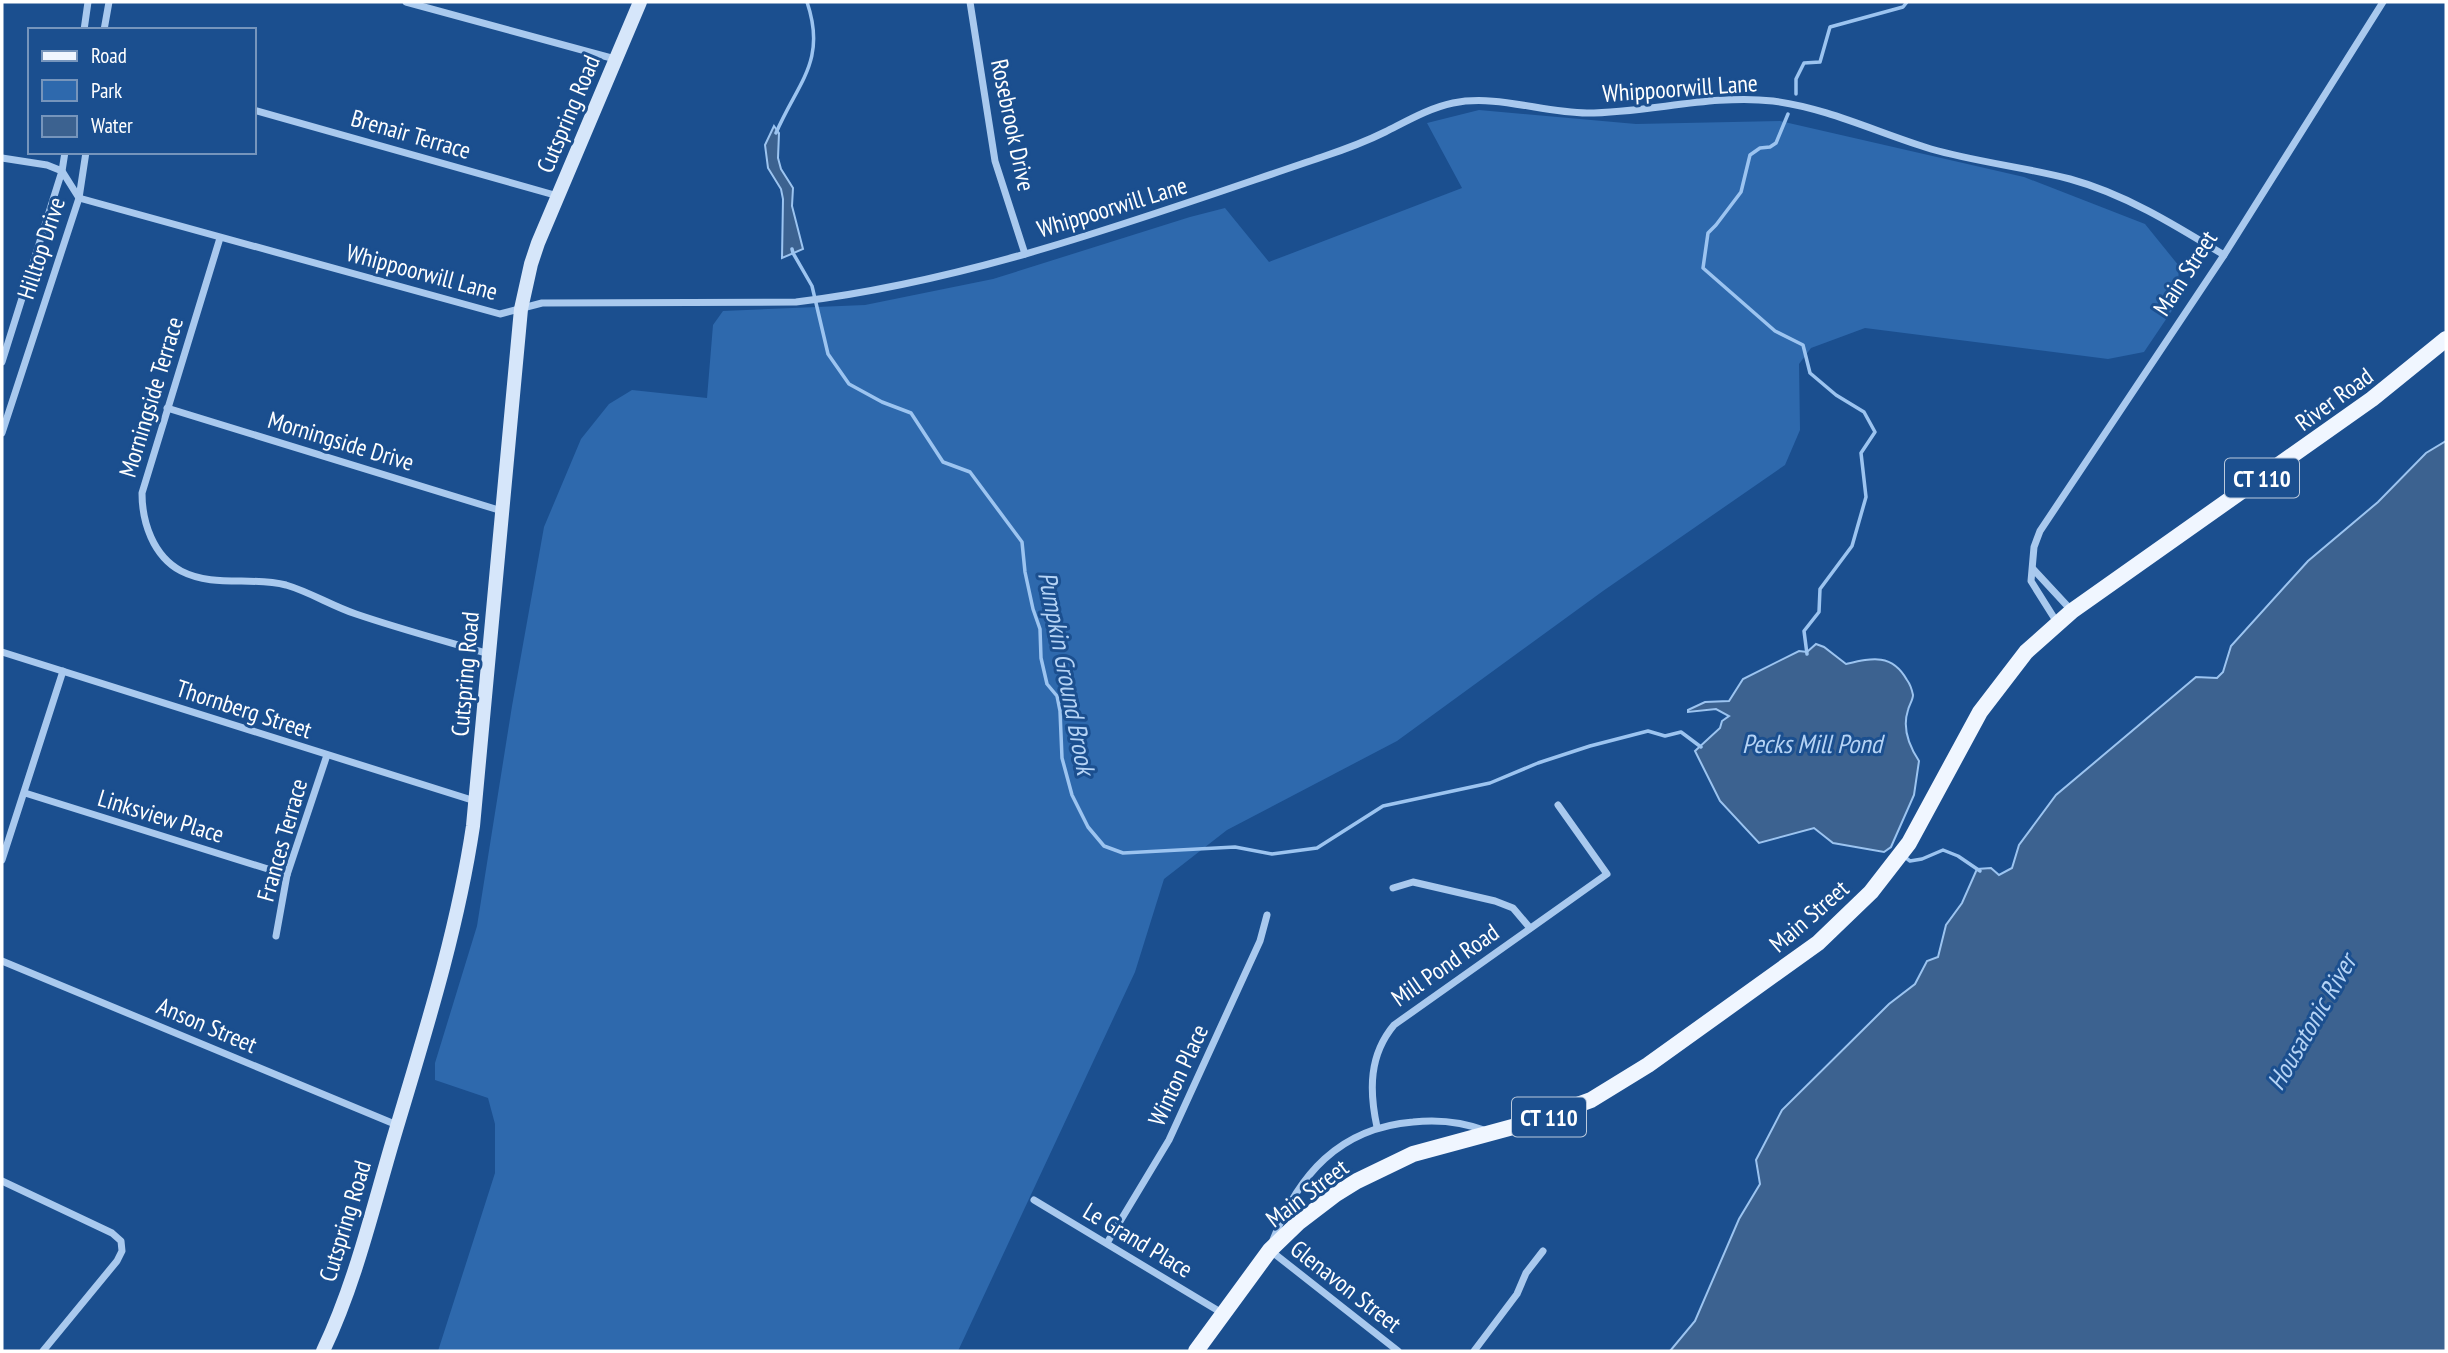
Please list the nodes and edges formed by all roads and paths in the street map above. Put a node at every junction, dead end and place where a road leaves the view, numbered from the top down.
1 (88, 2) edge
2 (109, 2) edge
3 (406, 2) edge
4 (640, 2) edge
5 (971, 2) edge
6 (2383, 2) edge
7 (84, 28) edge
8 (104, 28) edge
9 (615, 60) junction
10 (256, 111) edge
11 (65, 154) edge
12 (86, 154) edge
13 (2, 158) edge
14 (62, 171) junction
15 (558, 195) junction
16 (79, 198) junction
17 (220, 238) junction
18 (1025, 254) junction
19 (2224, 255) junction
20 (521, 309) junction
21 (2446, 339) edge
22 (2, 362) edge
23 (167, 408) junction
24 (2, 433) edge
25 (502, 511) junction
26 (2034, 569) junction
27 (2072, 611) junction
28 (2058, 624) junction
29 (2, 652) edge
30 (489, 654) junction
31 (63, 671) junction
32 (327, 755) junction
33 (24, 793) junction
34 (475, 801) junction
35 (1558, 805) dead end
36 (2, 860) edge
37 (287, 875) junction
38 (1393, 888) dead end
39 (1267, 915) dead end
40 (1530, 928) junction
41 (276, 936) dead end
42 (2, 961) edge
43 (398, 1125) junction
44 (1377, 1127) junction
45 (1491, 1132) junction
46 (2, 1181) edge
47 (1034, 1200) dead end
48 (1107, 1242) junction
49 (1270, 1250) junction
50 (1543, 1251) dead end
51 (1222, 1313) junction
52 (43, 1351) edge
53 (323, 1351) edge
54 (1196, 1351) edge
55 (1398, 1351) edge
56 (1474, 1351) edge

1 - 7 street
2 - 8 street
3 - 9 street
4 - 9 street, Cutspring Road
5 - 18 street, Rosebrook Drive
6 - 19 street, Main Street
9 - 15 street, Cutspring Road
10 - 15 street, Brenair Terrace
11 - 14 street, Hilltop Drive
12 - 16 street, Hilltop Drive
13 - 14 street
14 - 16 street
14 - 22 street, Hilltop Drive
15 - 20 street, Cutspring Road
16 - 17 street, Whippoorwill Lane
16 - 24 street, Hilltop Drive
17 - 20 street, Whippoorwill Lane
17 - 23 street, Morningside Terrace
18 - 19 street, Whippoorwill Lane
18 - 20 street, Whippoorwill Lane
19 - 26 street, Main Street
20 - 25 street, Cutspring Road
21 - 27 main road, River Road / CT 110
23 - 25 street, Morningside Drive
23 - 30 street, Morningside Terrace
25 - 30 street, Cutspring Road
26 - 27 street
26 - 28 street, Main Street
27 - 28 main road, Main Street / CT 110
28 - 45 main road, Main Street / CT 110
29 - 31 street, Thornberg Street
30 - 34 street, Cutspring Road
31 - 32 street, Thornberg Street
31 - 33 street
32 - 34 street, Thornberg Street
32 - 37 street, Frances Terrace
33 - 36 street
33 - 37 street, Linksview Place
34 - 43 street, Cutspring Road
35 - 40 street, Mill Pond Road
37 - 41 street, Frances Terrace
38 - 40 street
39 - 48 street, Winton Place
40 - 44 street, Mill Pond Road
42 - 43 street, Anson Street
43 - 53 street, Cutspring Road
44 - 45 street, Main Street
44 - 49 street, Main Street
45 - 49 main road, Main Street / CT 110
46 - 52 street
47 - 48 street, Le Grand Place
48 - 51 street, Le Grand Place
49 - 51 main road, Main Street / CT 110
49 - 55 street, Glenavon Street
50 - 56 street
51 - 54 main road, Main Street / CT 110

